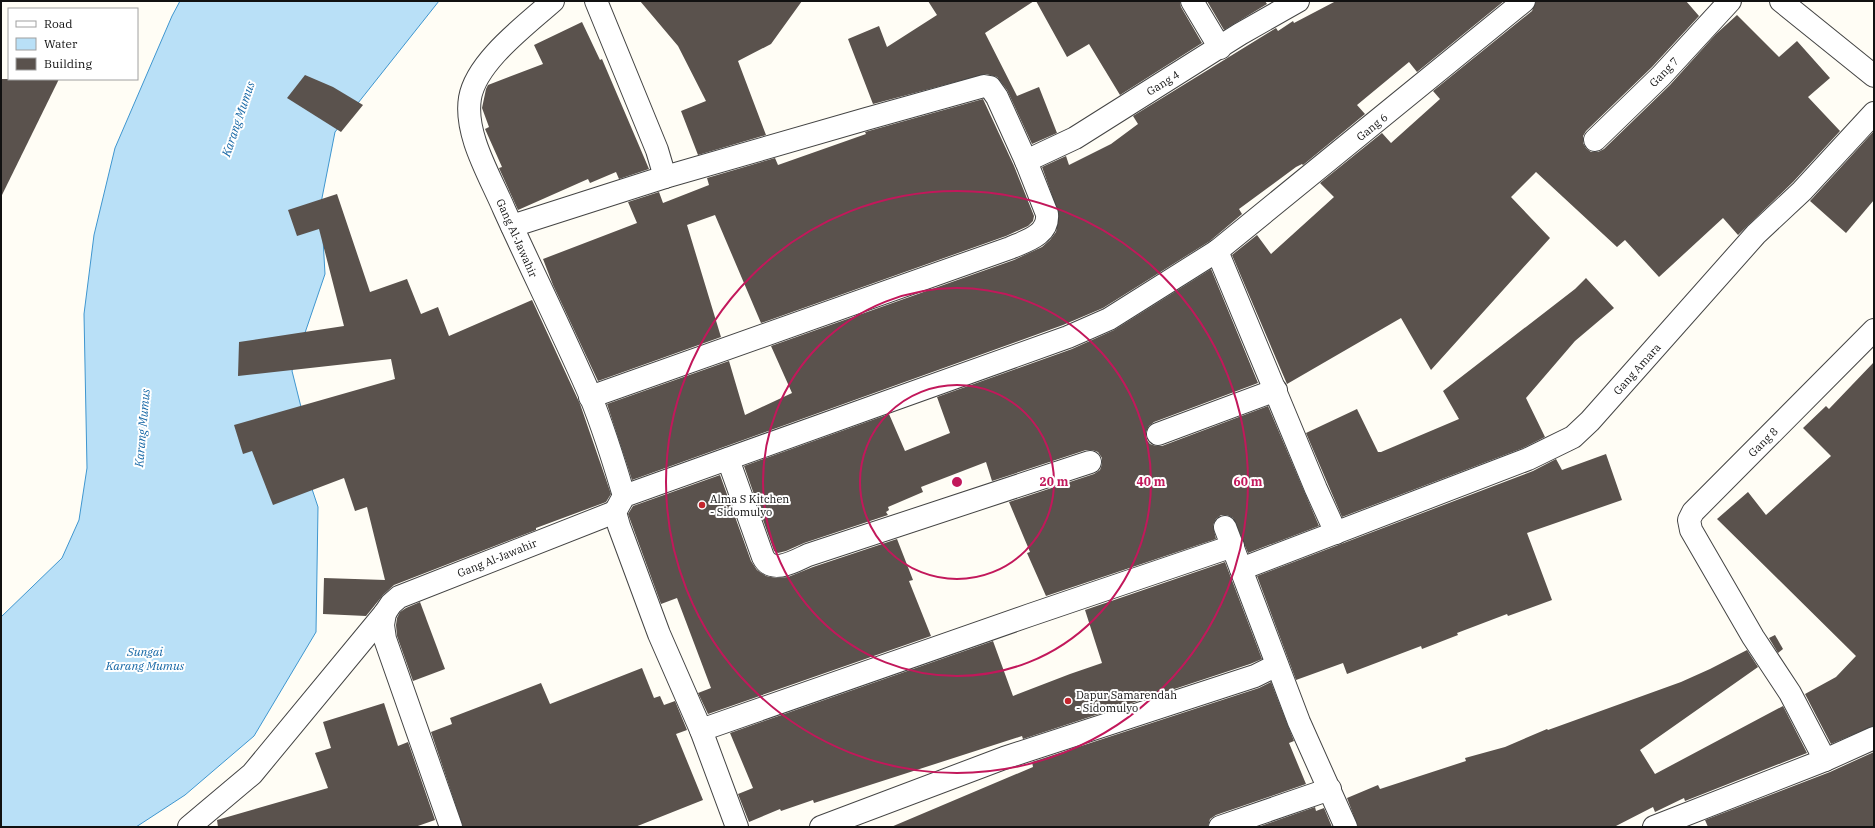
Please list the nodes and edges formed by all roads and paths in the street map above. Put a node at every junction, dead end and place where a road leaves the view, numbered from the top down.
1 (553, 1) edge
2 (596, 1) edge
3 (1192, 1) edge
4 (1298, 1) edge
5 (1524, 1) edge
6 (1730, 1) edge
7 (1781, 1) edge
8 (1220, 48) junction
9 (1874, 76) edge
10 (1874, 113) edge
11 (1595, 140) dead end
12 (1026, 160) junction
13 (666, 177) junction
14 (512, 226) junction
15 (1217, 251) junction
16 (1874, 330) edge
17 (1276, 390) junction
18 (590, 396) junction
19 (1158, 434) dead end
20 (728, 459) junction
21 (1090, 462) dead end
22 (620, 504) junction
23 (1336, 533) junction
24 (1241, 569) junction
25 (384, 614) junction
26 (1277, 665) junction
27 (701, 730) junction
28 (1874, 738) edge
29 (1825, 760) junction
30 (1330, 789) junction
31 (189, 827) edge
32 (452, 827) edge
33 (736, 827) edge
34 (821, 827) edge
35 (1220, 827) edge
36 (1346, 827) edge
37 (1654, 827) edge

1 - 14 street, Gang Al-Jawahir
2 - 13 street
3 - 8 street
4 - 8 street, Gang 4
5 - 15 street, Gang 6
6 - 11 street, Gang 7
7 - 9 street
8 - 12 street, Gang 4
10 - 23 street, Gang Amara
12 - 13 street
12 - 18 street
13 - 14 street
14 - 18 street, Gang Al-Jawahir
15 - 17 street
15 - 20 street, Gang 6
16 - 29 street, Gang 8
17 - 19 street
17 - 23 street
18 - 22 street, Gang Al-Jawahir
20 - 21 street
20 - 22 street, Gang 6
22 - 25 street, Gang Al-Jawahir
22 - 27 street
23 - 24 street, Gang Amara
24 - 26 street
24 - 27 street
25 - 31 street, Gang Al-Jawahir
25 - 32 street
26 - 30 street
26 - 34 street
27 - 33 street
28 - 29 street
29 - 37 street
30 - 35 street
30 - 36 street

